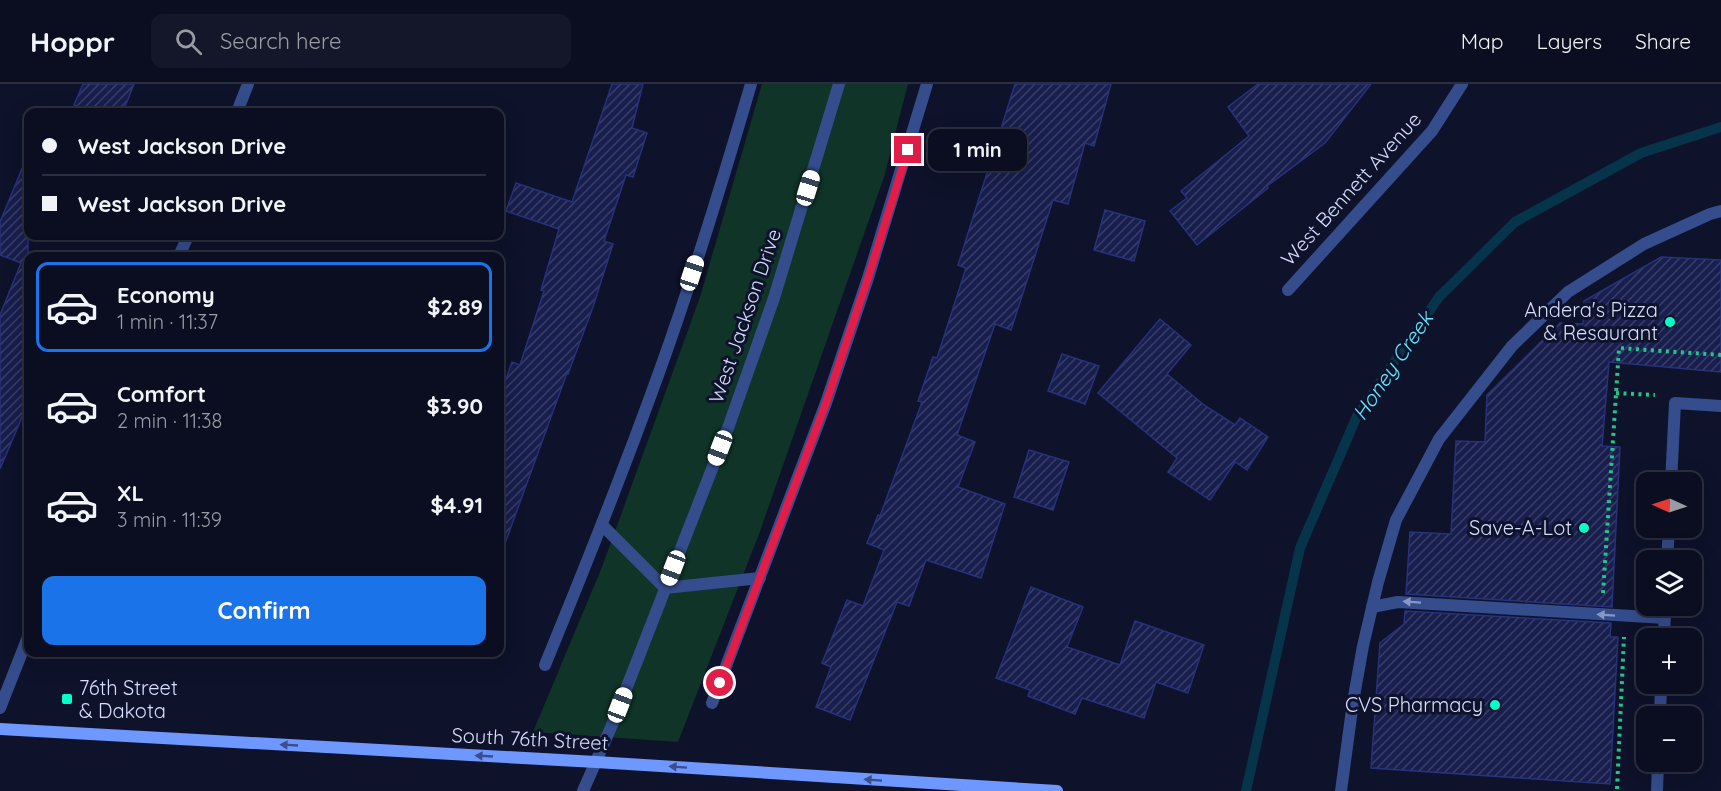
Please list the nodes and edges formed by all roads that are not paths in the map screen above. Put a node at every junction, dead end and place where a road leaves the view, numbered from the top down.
1 (248, 84) edge
2 (751, 84) edge
3 (839, 84) edge
4 (927, 84) edge
5 (1462, 84) edge
6 (239, 108) edge
7 (1721, 211) edge
8 (1288, 290) dead end
9 (1721, 406) edge
10 (1672, 472) edge
11 (603, 526) junction
12 (760, 578) junction
13 (665, 588) junction
14 (1372, 607) junction
15 (1636, 611) edge
16 (24, 647) edge
17 (545, 665) dead end
18 (712, 704) dead end
19 (0, 708) edge
20 (0, 729) edge
21 (596, 762) junction
22 (1658, 772) edge
23 (583, 791) edge
24 (1057, 791) edge
25 (1341, 791) edge
26 (1657, 791) edge

1 - 6 street
2 - 11 street
3 - 13 street, West Jackson Drive
4 - 12 street
5 - 8 street, West Bennett Avenue
7 - 14 street
9 - 10 street
11 - 13 street
11 - 17 street
12 - 13 street
12 - 18 street
13 - 21 street, West Jackson Drive
15 -> 14 street
14 - 25 street
16 - 19 street
21 -> 20 main road, South 76th Street
21 - 23 street, West Jackson Drive
24 -> 21 main road, South 76th Street
22 - 26 street

